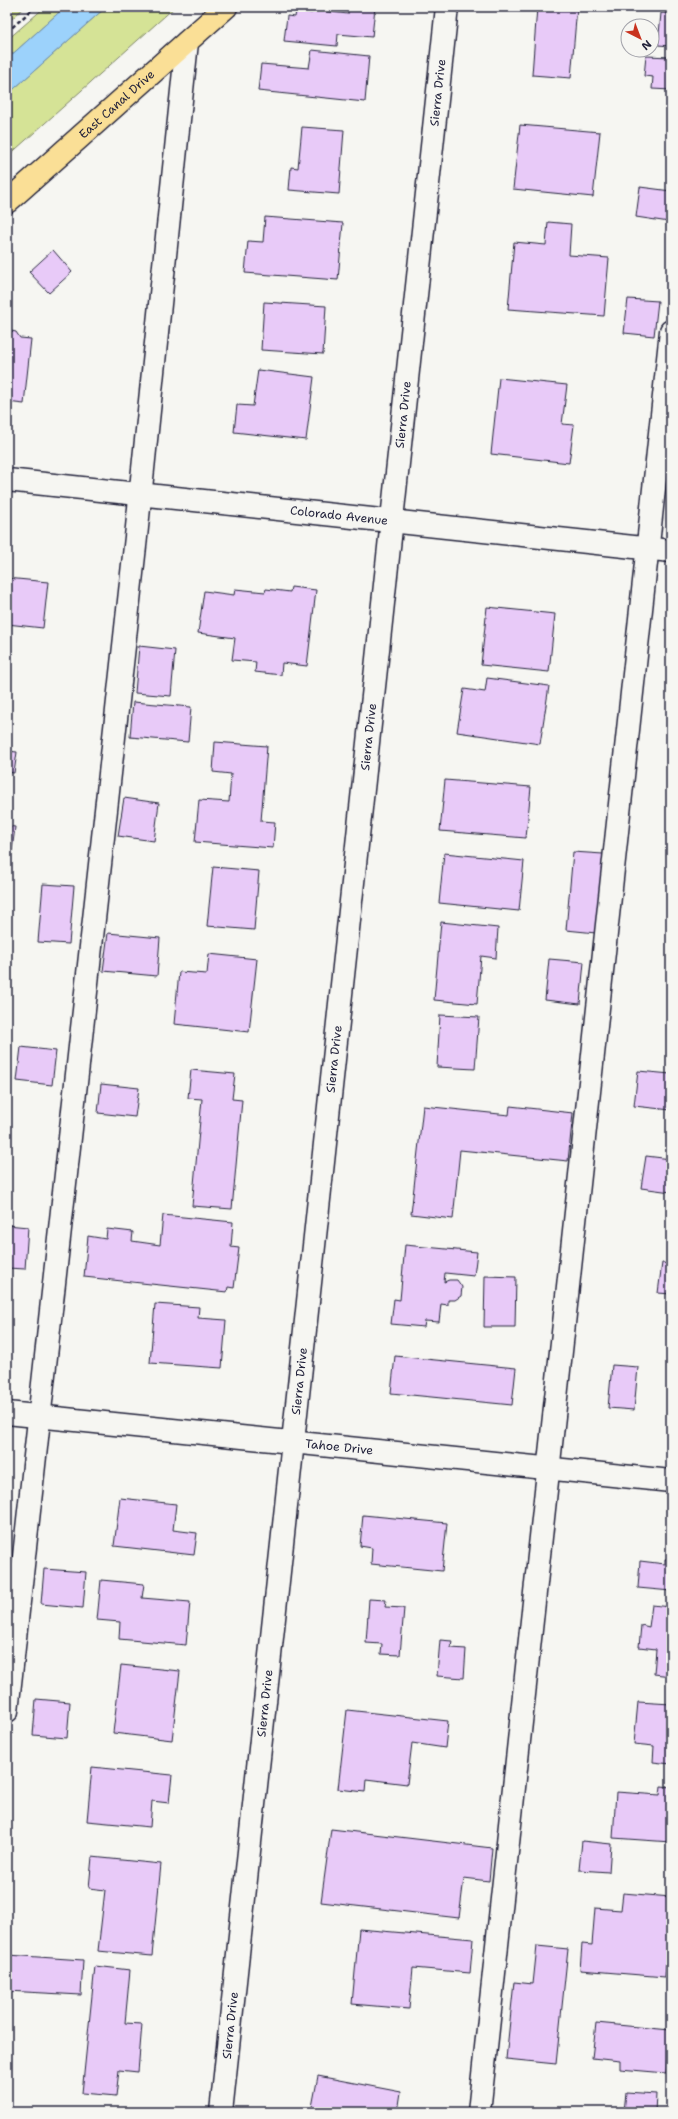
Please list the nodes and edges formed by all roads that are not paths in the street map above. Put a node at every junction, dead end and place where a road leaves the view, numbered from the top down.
1 (226, 7) edge
2 (447, 7) edge
3 (187, 42) junction
4 (7, 202) edge
5 (671, 331) edge
6 (7, 480) edge
7 (141, 494) junction
8 (392, 520) junction
9 (648, 548) junction
10 (671, 551) edge
11 (7, 1413) edge
12 (40, 1417) junction
13 (293, 1442) junction
14 (548, 1468) junction
15 (671, 1481) edge
16 (7, 1711) edge
17 (221, 2112) edge
18 (479, 2112) edge

1 - 3 main road, East Canal Drive
2 - 8 street, Sierra Drive
3 - 4 main road, East Canal Drive
3 - 7 street
5 - 9 street
6 - 7 street, Colorado Avenue
7 - 8 street, Colorado Avenue
7 - 12 street
8 - 9 street, Colorado Avenue
8 - 13 street, Sierra Drive
9 - 10 street, Colorado Avenue
9 - 14 street
11 - 12 street, Tahoe Drive
12 - 13 street, Tahoe Drive
12 - 16 street
13 - 14 street, Tahoe Drive
13 - 17 street, Sierra Drive
14 - 15 street, Tahoe Drive
14 - 18 street

